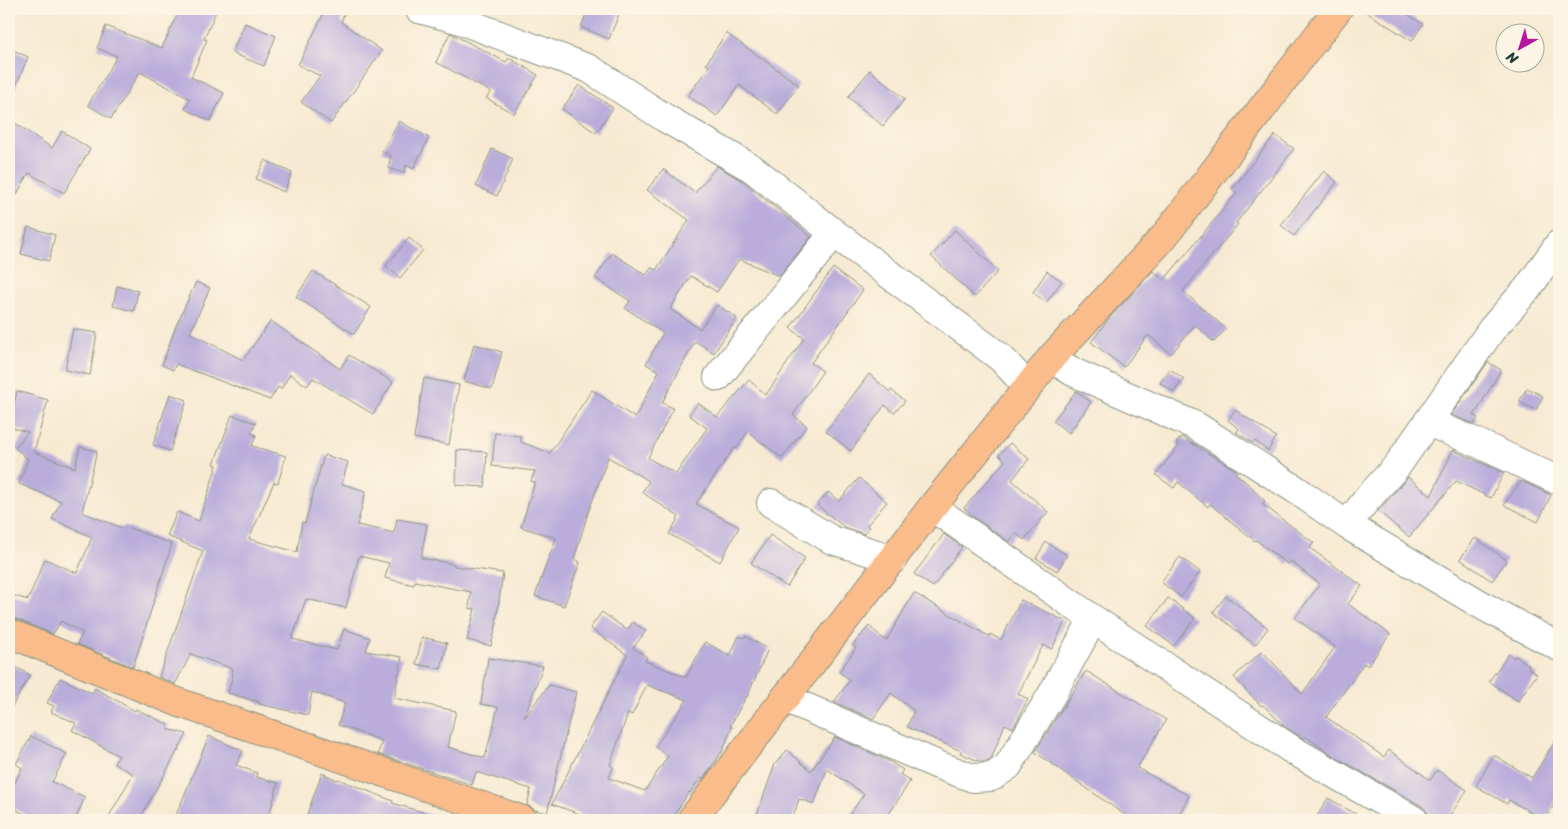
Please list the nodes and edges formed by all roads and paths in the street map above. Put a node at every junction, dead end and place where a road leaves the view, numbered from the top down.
1 (419, 9) edge
2 (1338, 9) edge
3 (834, 233) junction
4 (1559, 244) edge
5 (1051, 358) junction
6 (718, 377) dead end
7 (1028, 387) junction
8 (1428, 422) junction
9 (1559, 481) edge
10 (771, 503) dead end
11 (932, 507) junction
12 (1347, 525) junction
13 (893, 559) junction
14 (1093, 619) junction
15 (9, 632) edge
16 (1559, 646) edge
17 (785, 698) junction
18 (523, 820) edge
19 (691, 820) edge
20 (1414, 820) edge

1 - 3 street
2 - 5 main road
3 - 6 street
3 - 7 street
4 - 8 street
5 - 7 main road
5 - 12 street
7 - 11 main road
8 - 9 street
8 - 12 street
10 - 13 street
11 - 13 main road
11 - 14 street
12 - 16 street
13 - 17 main road
14 - 17 street
14 - 20 street
15 - 18 main road
17 - 19 main road

